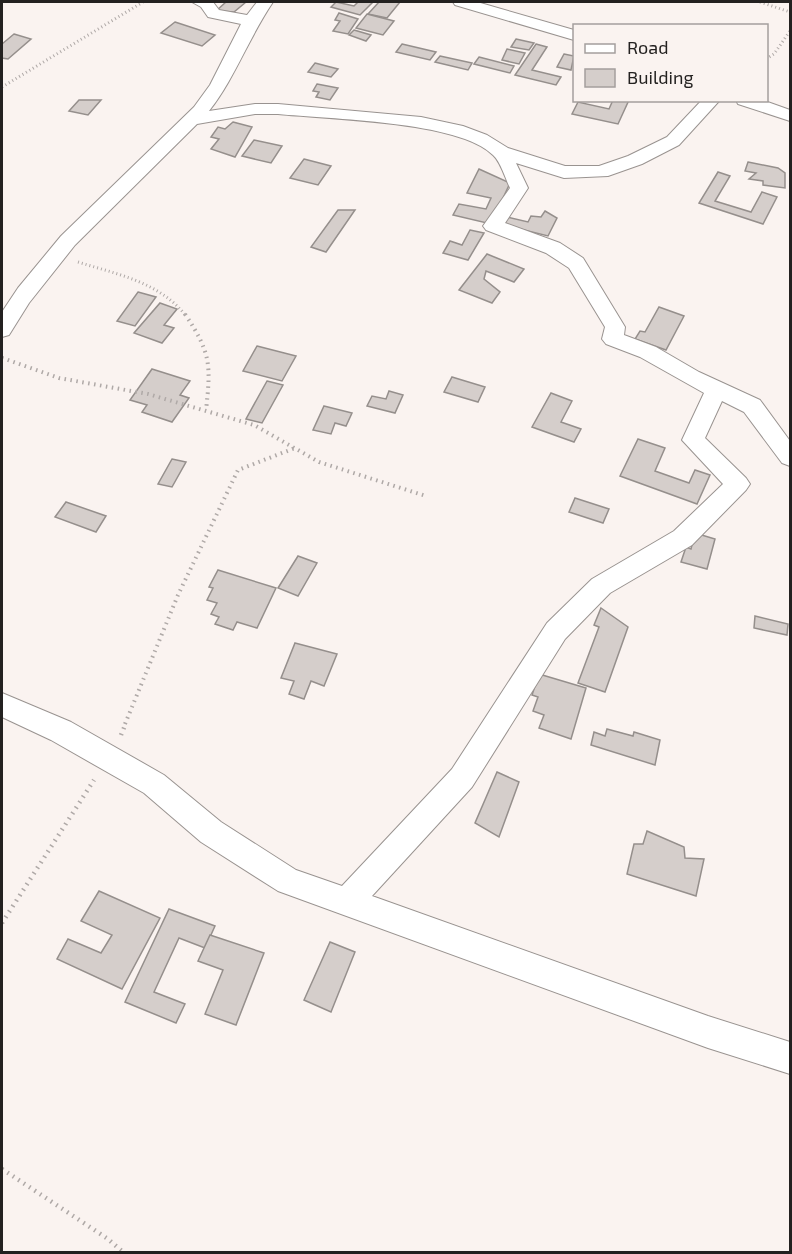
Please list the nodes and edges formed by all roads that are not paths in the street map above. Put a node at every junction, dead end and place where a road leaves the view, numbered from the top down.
1 (200, 2) edge
2 (265, 2) edge
3 (461, 2) edge
4 (250, 21) junction
5 (573, 35) edge
6 (710, 102) edge
7 (750, 102) edge
8 (790, 116) edge
9 (189, 120) junction
10 (501, 152) junction
11 (3, 321) edge
12 (717, 388) junction
13 (790, 457) edge
14 (2, 705) edge
15 (348, 901) junction
16 (790, 1058) edge

1 - 4 street
2 - 4 street
3 - 5 street
4 - 9 street
6 - 10 street
7 - 8 street
9 - 10 street
9 - 11 street
10 - 12 street
12 - 13 street
12 - 15 street
14 - 15 street
15 - 16 street

